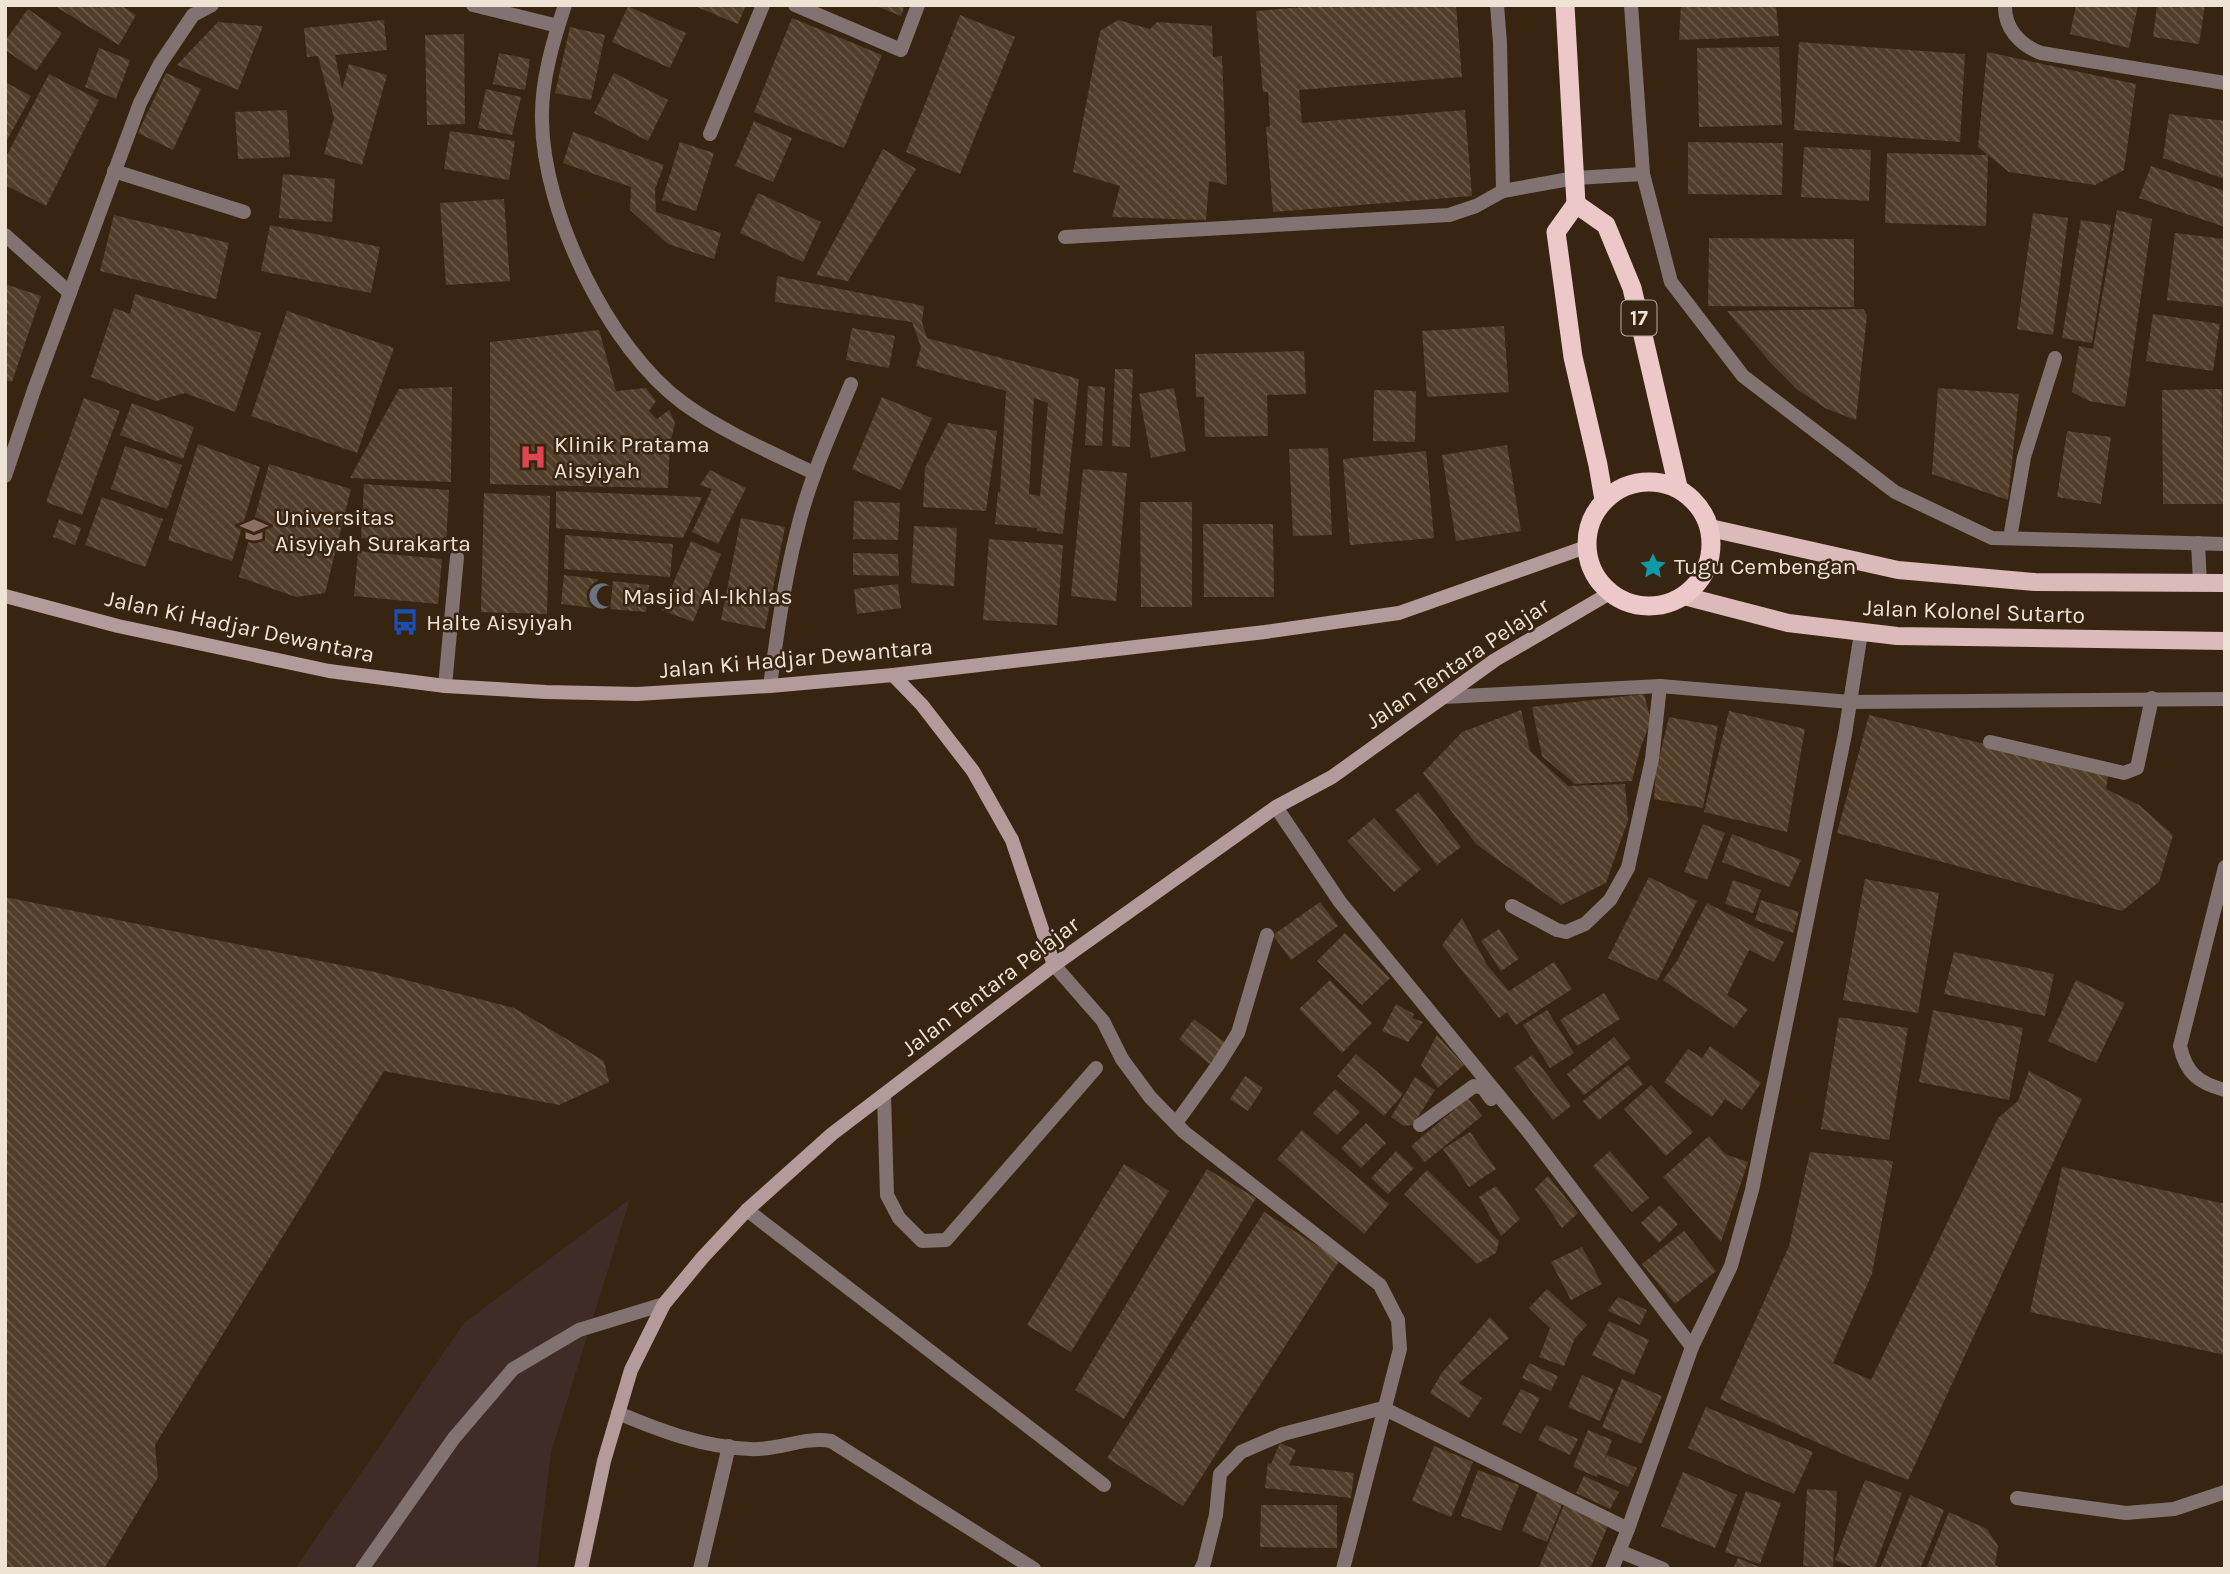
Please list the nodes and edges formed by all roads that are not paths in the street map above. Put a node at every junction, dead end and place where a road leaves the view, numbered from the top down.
1 (212, 5) edge
2 (473, 5) edge
3 (565, 5) edge
4 (763, 5) edge
5 (795, 5) edge
6 (918, 5) edge
7 (1497, 5) edge
8 (1565, 5) edge
9 (1631, 5) edge
10 (2005, 5) edge
11 (558, 26) junction
12 (2225, 83) edge
13 (710, 134) dead end
14 (114, 171) junction
15 (1643, 174) junction
16 (1575, 178) junction
17 (1503, 191) junction
18 (1576, 204) junction
19 (244, 212) dead end
20 (5, 236) edge
21 (1065, 237) dead end
22 (71, 293) junction
23 (2055, 358) dead end
24 (851, 384) dead end
25 (814, 473) junction
26 (5, 476) edge
27 (1678, 487) junction
28 (1604, 500) junction
29 (1710, 527) junction
30 (2010, 538) junction
31 (2198, 543) junction
32 (2225, 544) edge
33 (1586, 547) junction
34 (457, 557) dead end
35 (2200, 583) junction
36 (2225, 583) edge
37 (1610, 593) junction
38 (5, 596) edge
39 (1684, 596) junction
40 (1861, 632) junction
41 (2225, 641) edge
42 (893, 675) junction
43 (445, 686) junction
44 (770, 686) junction
45 (1660, 686) junction
46 (1444, 698) junction
47 (2152, 698) junction
48 (2225, 699) edge
49 (1850, 702) junction
50 (1990, 742) dead end
51 (1276, 807) junction
52 (2225, 867) edge
53 (1513, 906) dead end
54 (1268, 935) dead end
55 (1054, 965) junction
56 (1096, 1068) dead end
57 (2225, 1090) edge
58 (884, 1095) junction
59 (1175, 1123) junction
60 (1420, 1125) dead end
61 (1527, 1130) junction
62 (747, 1210) junction
63 (664, 1304) junction
64 (1692, 1347) junction
65 (1383, 1408) junction
66 (618, 1413) junction
67 (729, 1446) junction
68 (1104, 1485) dead end
69 (2225, 1492) edge
70 (2017, 1498) dead end
71 (1628, 1529) junction
72 (1619, 1551) junction
73 (362, 1569) edge
74 (582, 1569) edge
75 (700, 1569) edge
76 (1034, 1569) edge
77 (1201, 1569) edge
78 (1343, 1569) edge
79 (1612, 1569) edge
80 (1663, 1569) edge

1 - 14 street
2 - 11 street
3 - 11 street
4 - 13 street
5 - 6 street
7 - 17 street
8 - 16 highway
9 - 15 street
10 - 12 street
11 - 25 street
14 - 19 street
14 - 22 street
15 - 16 street
15 - 30 street
16 - 17 street
16 - 18 highway
17 - 21 street
18 - 27 highway, 17
18 - 28 highway
20 - 22 street
22 - 26 street
23 - 30 street
24 - 25 street
25 - 44 street
27 - 28 highway
27 - 29 highway
28 - 33 highway
29 - 35 main road, Jalan Kolonel Sutarto
29 - 39 highway
30 - 31 street
31 - 32 street
31 - 35 street
33 - 37 highway
33 - 42 main road, Jalan Ki Hadjar Dewantara
34 - 43 street
35 - 36 main road, Jalan Kolonel Sutarto
37 - 39 highway
37 - 46 main road, Jalan Tentara Pelajar
38 - 43 main road, Jalan Ki Hadjar Dewantara
39 - 40 main road, Jalan Kolonel Sutarto
40 - 41 main road, Jalan Kolonel Sutarto
40 - 49 street
42 - 44 main road, Jalan Ki Hadjar Dewantara
42 - 55 main road
43 - 44 main road, Jalan Ki Hadjar Dewantara
45 - 46 street
45 - 49 street
45 - 53 street
46 - 51 main road, Jalan Tentara Pelajar
47 - 48 street
47 - 49 street
47 - 50 street
49 - 64 street
51 - 55 main road, Jalan Tentara Pelajar
51 - 61 street
52 - 57 street
54 - 59 street
55 - 58 main road, Jalan Tentara Pelajar
55 - 59 street
56 - 58 street
58 - 62 main road, Jalan Tentara Pelajar
59 - 65 street
60 - 61 street
61 - 64 street
62 - 63 main road, Jalan Tentara Pelajar
62 - 68 street
63 - 66 main road, Jalan Tentara Pelajar
63 - 73 street
64 - 71 street
65 - 71 street
65 - 77 street
65 - 78 street
66 - 67 street
66 - 74 main road, Jalan Tentara Pelajar
67 - 75 street
67 - 76 street
69 - 70 street
71 - 72 street
72 - 79 street
72 - 80 street

